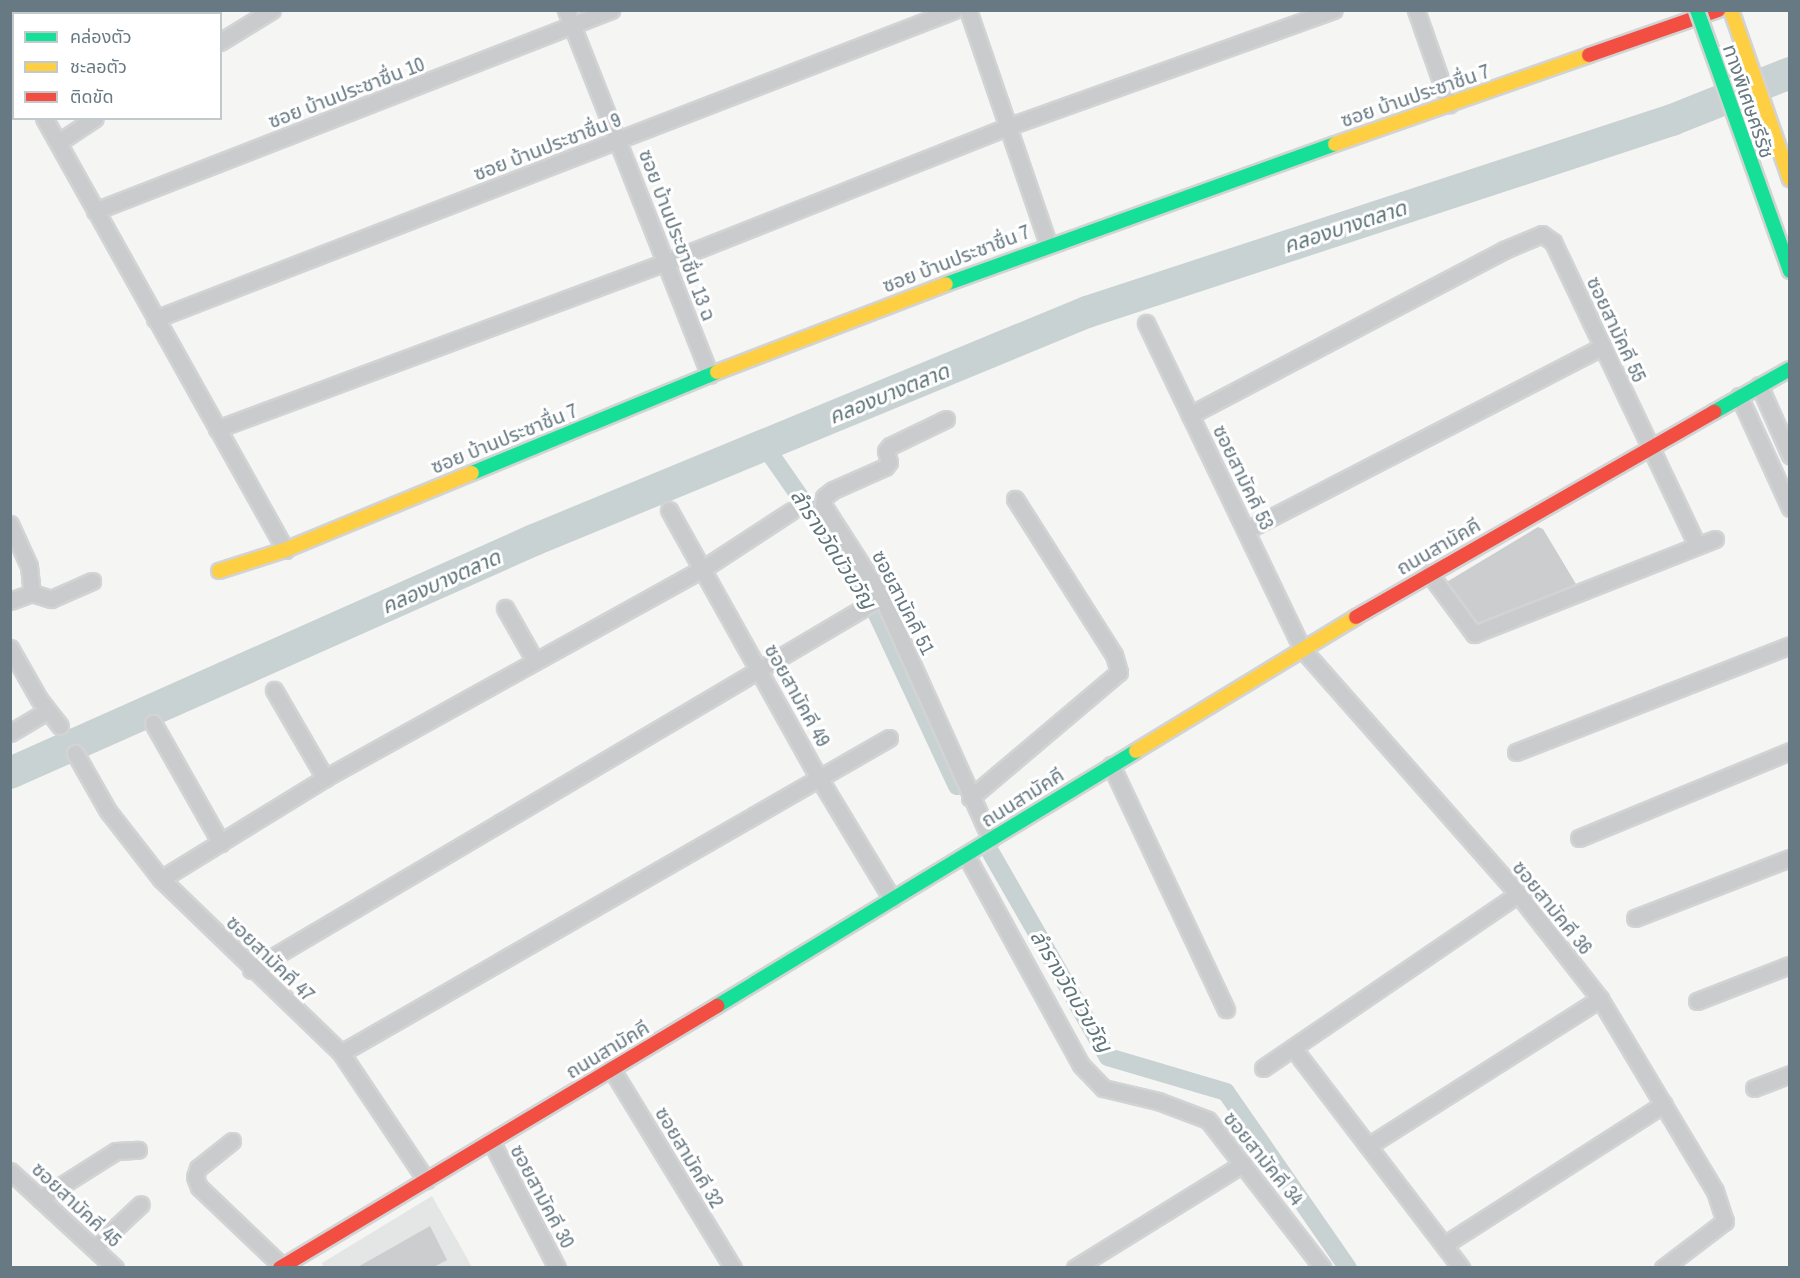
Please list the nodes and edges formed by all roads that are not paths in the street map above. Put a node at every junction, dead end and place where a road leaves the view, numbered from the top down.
1 (272, 10) edge
2 (566, 10) edge
3 (611, 10) edge
4 (954, 10) edge
5 (968, 10) edge
6 (1334, 10) edge
7 (1416, 10) edge
8 (1697, 10) edge
9 (1718, 10) edge
10 (1731, 10) edge
11 (574, 27) junction
12 (222, 41) edge
13 (1449, 104) junction
14 (45, 120) edge
15 (92, 120) edge
16 (1007, 127) junction
17 (619, 141) junction
18 (58, 142) junction
19 (1790, 179) edge
20 (95, 211) junction
21 (1048, 244) junction
22 (666, 262) junction
23 (1790, 271) edge
24 (155, 319) junction
25 (1146, 323) dead end
26 (1600, 347) junction
27 (1790, 369) edge
28 (710, 375) junction
29 (1759, 385) junction
30 (1739, 396) junction
31 (1190, 415) junction
32 (946, 419) dead end
33 (217, 429) junction
34 (1649, 447) junction
35 (1790, 455) edge
36 (1015, 499) dead end
37 (1790, 508) edge
38 (669, 510) dead end
39 (790, 511) dead end
40 (10, 524) edge
41 (1247, 530) junction
42 (1715, 538) dead end
43 (1697, 544) junction
44 (285, 550) junction
45 (704, 568) junction
46 (219, 571) dead end
47 (1429, 573) junction
48 (92, 580) dead end
49 (32, 593) junction
50 (880, 598) junction
51 (10, 601) edge
52 (505, 608) dead end
53 (1790, 645) edge
54 (10, 648) edge
55 (1303, 650) junction
56 (535, 661) junction
57 (761, 670) junction
58 (274, 690) dead end
59 (47, 711) junction
60 (153, 723) dead end
61 (60, 726) dead end
62 (10, 733) edge
63 (888, 738) dead end
64 (1516, 752) dead end
65 (1790, 752) edge
66 (75, 753) dead end
67 (1111, 765) junction
68 (325, 778) junction
69 (819, 778) junction
70 (970, 798) junction
71 (1579, 838) dead end
72 (991, 839) junction
73 (221, 843) junction
74 (966, 855) junction
75 (1790, 858) edge
76 (161, 879) junction
77 (1518, 894) junction
78 (892, 899) junction
79 (1635, 918) dead end
80 (1790, 965) edge
81 (251, 970) junction
82 (1600, 999) junction
83 (1697, 1001) dead end
84 (1226, 1009) dead end
85 (1293, 1048) junction
86 (341, 1053) junction
87 (611, 1068) junction
88 (1263, 1068) dead end
89 (1790, 1074) edge
90 (1754, 1088) dead end
91 (1664, 1104) junction
92 (232, 1141) dead end
93 (492, 1143) junction
94 (1368, 1146) junction
95 (138, 1150) dead end
96 (1243, 1164) junction
97 (10, 1171) edge
98 (426, 1180) junction
99 (40, 1199) junction
100 (141, 1204) dead end
101 (1444, 1245) junction
102 (94, 1248) junction
103 (298, 1263) edge
104 (1314, 1265) edge
105 (281, 1267) edge
106 (115, 1268) edge
107 (557, 1268) edge
108 (733, 1268) edge
109 (1074, 1268) edge
110 (1461, 1268) edge
111 (1663, 1268) edge

1 - 12 street
2 - 11 street, ซอย บ้านประชาชื่น 13 ฉ
3 - 11 street, ซอย บ้านประชาชื่น 10
4 - 17 street, ซอย บ้านประชาชื่น 9
5 - 16 street
6 - 16 street
7 - 13 street
8 - 23 main road, ทางพิเศษศรีรัช, bridge
9 - 13 main road, ซอย บ้านประชาชื่น 7
10 - 19 main road, ทางพิเศษศรีรัช
11 - 17 street, ซอย บ้านประชาชื่น 13 ฉ
11 - 20 street, ซอย บ้านประชาชื่น 10
13 - 21 main road, ซอย บ้านประชาชื่น 7
14 - 18 street
15 - 18 street
16 - 21 street
16 - 22 street
17 - 22 street, ซอย บ้านประชาชื่น 13 ฉ
17 - 24 street, ซอย บ้านประชาชื่น 9
18 - 20 street
20 - 24 street
21 - 28 main road, ซอย บ้านประชาชื่น 7
22 - 28 street, ซอย บ้านประชาชื่น 13 ฉ
22 - 33 street
24 - 33 street
25 - 31 street, ซอยสามัคคี 53
26 - 31 street, ซอยสามัคคี 55
26 - 34 street, ซอยสามัคคี 55
26 - 41 street
27 - 29 main road, ถนนสามัคคี
28 - 44 main road, ซอย บ้านประชาชื่น 7
29 - 30 main road, ถนนสามัคคี
29 - 35 street
30 - 34 main road, ถนนสามัคคี
30 - 37 street
31 - 41 street, ซอยสามัคคี 53
32 - 50 street, ซอยสามัคคี 51
33 - 44 street
34 - 43 street, ซอยสามัคคี 55
34 - 47 main road, ถนนสามัคคี
36 - 70 street
38 - 45 street, ซอยสามัคคี 49
39 - 45 street
40 - 49 street
41 - 55 street, ซอยสามัคคี 53
42 - 43 street
43 - 47 street
44 - 46 main road, ซอย บ้านประชาชื่น 7
45 - 56 street
45 - 57 street, ซอยสามัคคี 49
47 - 55 main road, ถนนสามัคคี
48 - 49 street
49 - 51 street
50 - 57 street
50 - 70 street, ซอยสามัคคี 51
52 - 56 street
53 - 64 street
54 - 59 street
55 - 67 main road, ถนนสามัคคี
55 - 77 street, ซอยสามัคคี 36
56 - 68 street
57 - 69 street, ซอยสามัคคี 49
57 - 81 street
58 - 68 street
59 - 61 street
59 - 62 street
60 - 73 street
63 - 69 street
65 - 71 street
66 - 76 street, ซอยสามัคคี 47
67 - 72 main road, ถนนสามัคคี
67 - 84 street
68 - 73 street
69 - 78 street, ซอยสามัคคี 49
69 - 86 street
70 - 72 street, ซอยสามัคคี 51
72 - 74 main road, ถนนสามัคคี
73 - 76 street
74 - 78 main road, ถนนสามัคคี
74 - 96 street, ซอยสามัคคี 34
75 - 79 street
76 - 81 street, ซอยสามัคคี 47
77 - 82 street, ซอยสามัคคี 36
77 - 85 street
78 - 87 main road, ถนนสามัคคี
80 - 83 street
81 - 86 street, ซอยสามัคคี 47
82 - 91 street, ซอยสามัคคี 36
82 - 94 street
85 - 88 street
85 - 94 street
86 - 98 street, ซอยสามัคคี 47
87 - 93 main road, ถนนสามัคคี
87 - 108 street, ซอยสามัคคี 32
89 - 90 street
91 - 101 street
91 - 111 street, ซอยสามัคคี 36
92 - 105 street
93 - 98 main road, ถนนสามัคคี
93 - 107 street, ซอยสามัคคี 30
94 - 101 street
95 - 99 street
96 - 104 street, ซอยสามัคคี 34
96 - 109 street
97 - 99 street, ซอยสามัคคี 45
98 - 103 main road, ถนนสามัคคี
99 - 102 street, ซอยสามัคคี 45
100 - 102 street
101 - 110 street
102 - 106 street, ซอยสามัคคี 45
103 - 105 main road, ถนนสามัคคี

